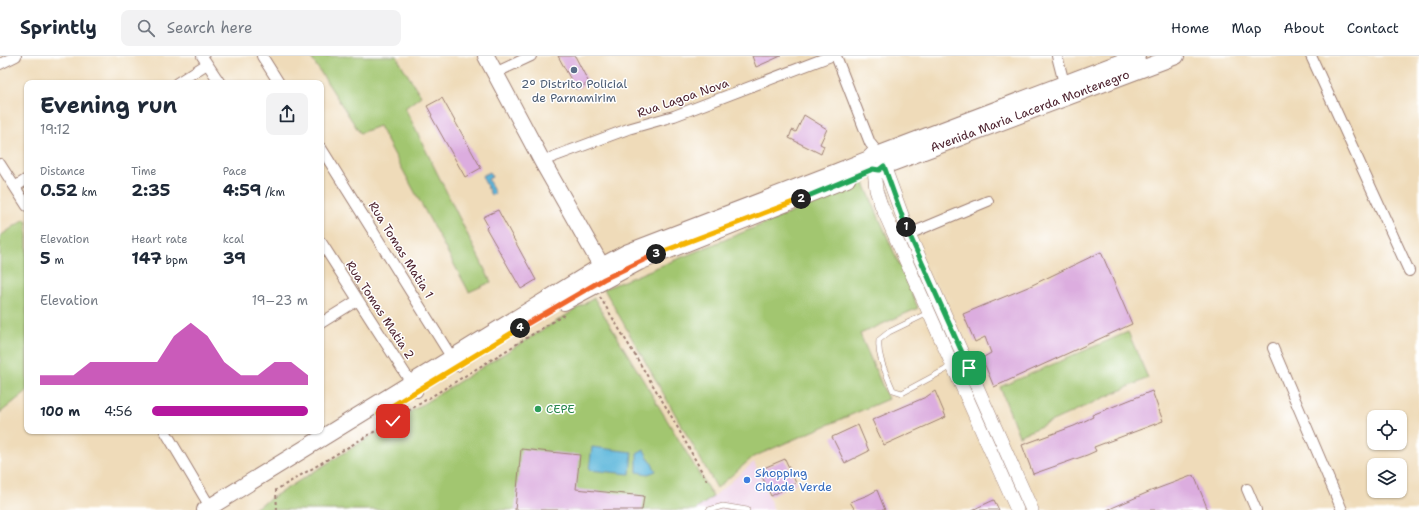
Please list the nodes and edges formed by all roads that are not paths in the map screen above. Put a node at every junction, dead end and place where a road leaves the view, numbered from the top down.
1 (16, 56) edge
2 (262, 56) edge
3 (486, 56) edge
4 (532, 56) edge
5 (831, 56) edge
6 (836, 56) edge
7 (1057, 56) edge
8 (1137, 56) edge
9 (1176, 56) edge
10 (1311, 56) edge
11 (205, 60) edge
12 (0, 64) edge
13 (495, 73) junction
14 (181, 80) edge
15 (218, 80) edge
16 (277, 80) edge
17 (1064, 83) junction
18 (324, 153) edge
19 (876, 160) junction
20 (542, 161) junction
21 (0, 164) edge
22 (24, 181) edge
23 (15, 187) junction
24 (24, 201) edge
25 (988, 201) dead end
26 (908, 234) junction
27 (324, 247) edge
28 (1409, 271) dead end
29 (604, 272) junction
30 (358, 300) junction
31 (929, 313) junction
32 (324, 321) edge
33 (1273, 348) dead end
34 (455, 362) junction
35 (952, 364) junction
36 (414, 388) junction
37 (167, 434) edge
38 (1247, 489) dead end
39 (213, 509) edge
40 (709, 510) edge
41 (748, 510) edge
42 (1017, 510) edge
43 (1032, 510) edge
44 (1256, 510) edge
45 (1342, 510) edge

1 - 12 street
2 - 16 street
3 - 13 main road
4 - 13 street
5 - 20 street, Rua Lagoa Nova
6 - 19 street
7 - 17 street
8 - 17 main road, Avenida Maria Lacerda Montenegro
9 - 19 main road, Avenida Maria Lacerda Montenegro
10 - 28 street
11 - 14 street
11 - 15 street
13 - 20 main road
17 - 19 main road, Avenida Maria Lacerda Montenegro
18 - 34 street, Rua Tomas Matia 1
19 - 26 street
19 - 29 main road, Avenida Maria Lacerda Montenegro
19 - 31 street
20 - 29 main road
21 - 23 street
22 - 23 street
23 - 24 street
25 - 26 street
26 - 43 street
27 - 30 street, Rua Tomas Matia 2
29 - 34 main road, Avenida Maria Lacerda Montenegro
30 - 32 street
30 - 36 street, Rua Tomas Matia 2
31 - 35 street
31 - 35 lane
33 - 45 street
34 - 36 main road, Avenida Maria Lacerda Montenegro
35 - 42 street
36 - 39 main road, Avenida Maria Lacerda Montenegro
36 - 39 main road, Avenida Maria Lacerda Montenegro
37 - 39 street
38 - 44 street
40 - 41 lane

